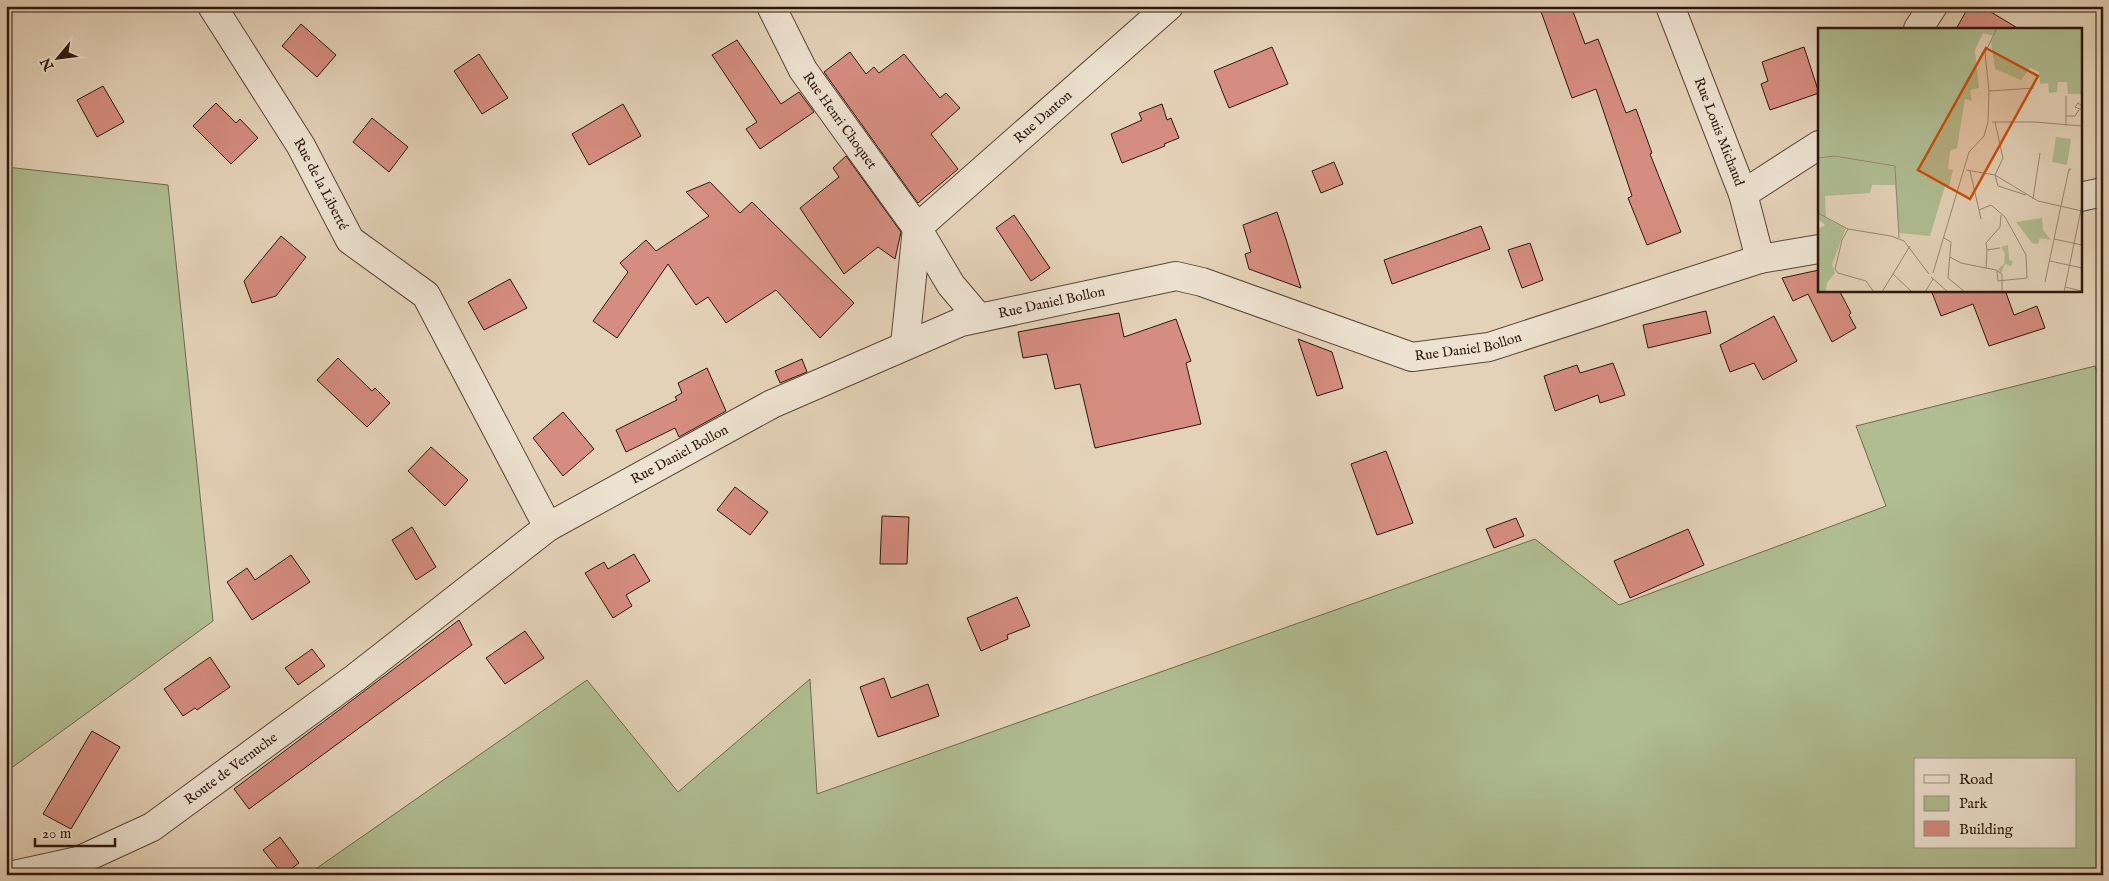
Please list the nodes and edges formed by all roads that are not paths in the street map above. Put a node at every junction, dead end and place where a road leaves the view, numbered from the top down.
1 (212, 6) edge
2 (771, 6) edge
3 (1169, 6) edge
4 (1670, 6) edge
5 (1933, 6) edge
6 (1919, 28) edge
7 (1818, 147) edge
8 (2103, 192) edge
9 (1743, 194) junction
10 (2082, 197) edge
11 (918, 228) junction
12 (1818, 249) edge
13 (1760, 259) junction
14 (979, 318) junction
15 (905, 345) junction
16 (548, 527) junction
17 (356, 678) joint
18 (14, 875) edge

1 - 16 street, Rue de la Liberté
2 - 11 street, Rue Henri Choquet
3 - 11 street, Rue Danton
4 - 9 street, Rue Louis Michaud
5 - 6 street
7 - 9 street
8 - 10 street
9 - 13 street, Rue Louis Michaud
11 - 14 street, Rue Henri Choquet
11 - 15 street
12 - 13 street, Rue Daniel Bollon
13 - 14 street, Rue Daniel Bollon
14 - 15 street, Rue Daniel Bollon
15 - 16 street, Rue Daniel Bollon
16 - 17 street, Rue Daniel Bollon
17 - 18 street, Route de Vernuche

